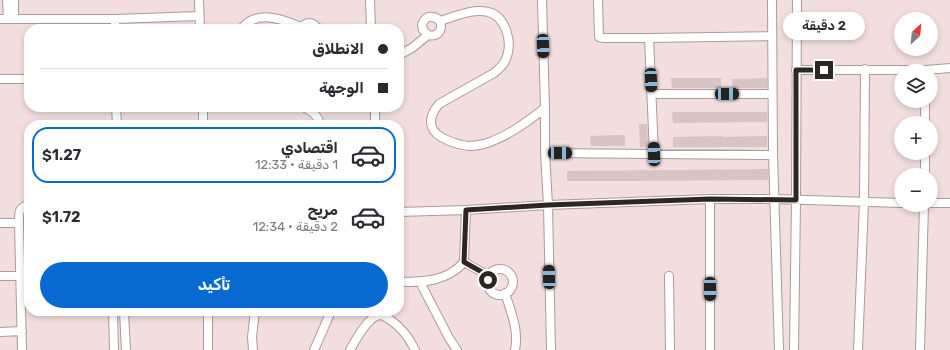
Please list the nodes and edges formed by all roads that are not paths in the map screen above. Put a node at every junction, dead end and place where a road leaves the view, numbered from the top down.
1 (7, 0) edge
2 (14, 0) edge
3 (199, 0) edge
4 (370, 0) edge
5 (542, 0) edge
6 (598, 0) edge
7 (772, 0) edge
8 (797, 0) edge
9 (199, 16) junction
10 (7, 19) edge
11 (115, 19) junction
12 (440, 21) junction
13 (115, 24) edge
14 (200, 24) edge
15 (246, 24) edge
16 (291, 24) edge
17 (304, 24) edge
18 (314, 24) edge
19 (371, 24) edge
20 (428, 35) junction
21 (772, 36) junction
22 (649, 38) junction
23 (404, 52) edge
24 (950, 68) edge
25 (865, 69) junction
26 (894, 69) edge
27 (938, 69) edge
28 (796, 70) junction
29 (0, 78) edge
30 (24, 79) edge
31 (652, 94) junction
32 (772, 94) junction
33 (545, 108) junction
34 (545, 153) junction
35 (654, 154) junction
36 (773, 155) junction
37 (710, 199) junction
38 (775, 199) junction
39 (796, 200) junction
40 (864, 202) junction
41 (894, 203) edge
42 (938, 204) edge
43 (950, 204) edge
44 (548, 205) junction
45 (24, 206) edge
46 (466, 210) junction
47 (404, 212) edge
48 (924, 212) edge
49 (0, 223) edge
50 (19, 223) junction
51 (464, 262) junction
52 (0, 276) edge
53 (20, 276) junction
54 (489, 276) junction
55 (669, 276) dead end
56 (404, 282) edge
57 (420, 282) junction
58 (505, 293) junction
59 (113, 316) edge
60 (124, 316) edge
61 (208, 316) edge
62 (254, 316) edge
63 (329, 316) edge
64 (376, 316) edge
65 (384, 316) edge
66 (22, 331) junction
67 (0, 332) edge
68 (22, 350) edge
69 (114, 350) edge
70 (126, 350) edge
71 (208, 350) edge
72 (253, 350) edge
73 (314, 350) edge
74 (350, 350) edge
75 (415, 350) edge
76 (457, 350) edge
77 (515, 350) edge
78 (551, 350) edge
79 (670, 350) edge
80 (710, 350) edge
81 (779, 350) edge
82 (794, 350) edge
83 (858, 350) edge
84 (920, 350) edge

1 - 10 street
2 - 10 street
3 - 9 street
4 - 19 street
5 - 33 street
6 - 22 street
7 - 21 street
8 - 28 street
9 - 11 street
9 - 14 street
10 - 11 street
11 - 13 street
12 - 20 street
12 - 20 street
12 - 33 street
15 - 16 street
17 - 18 street
20 - 23 street
21 - 22 street
21 - 32 street
22 - 31 street
24 - 27 street
25 - 26 street
25 - 28 street
25 - 40 street
28 - 39 street
29 - 30 street
31 - 32 street
31 - 35 street
32 - 36 street
33 - 34 street
34 - 35 street
34 - 44 street
35 - 36 street
36 - 38 street
37 - 38 street
37 - 44 street
37 - 80 street
38 - 39 street
38 - 81 street
39 - 40 street
39 - 82 street
40 - 41 street
40 - 83 street
42 - 43 street
44 - 46 street
44 - 78 street
45 - 50 street
46 - 47 street
46 - 51 street
48 - 84 street
49 - 50 street
50 - 53 street
51 - 54 street
51 - 57 street
52 - 53 street
53 - 66 street
54 - 58 street
54 - 58 street
55 - 79 street
56 - 57 street
57 - 76 street
58 - 77 street
59 - 69 street
60 - 70 street
61 - 71 street
62 - 72 street
63 - 73 street
64 - 74 street
65 - 75 street
66 - 67 street
66 - 68 street

